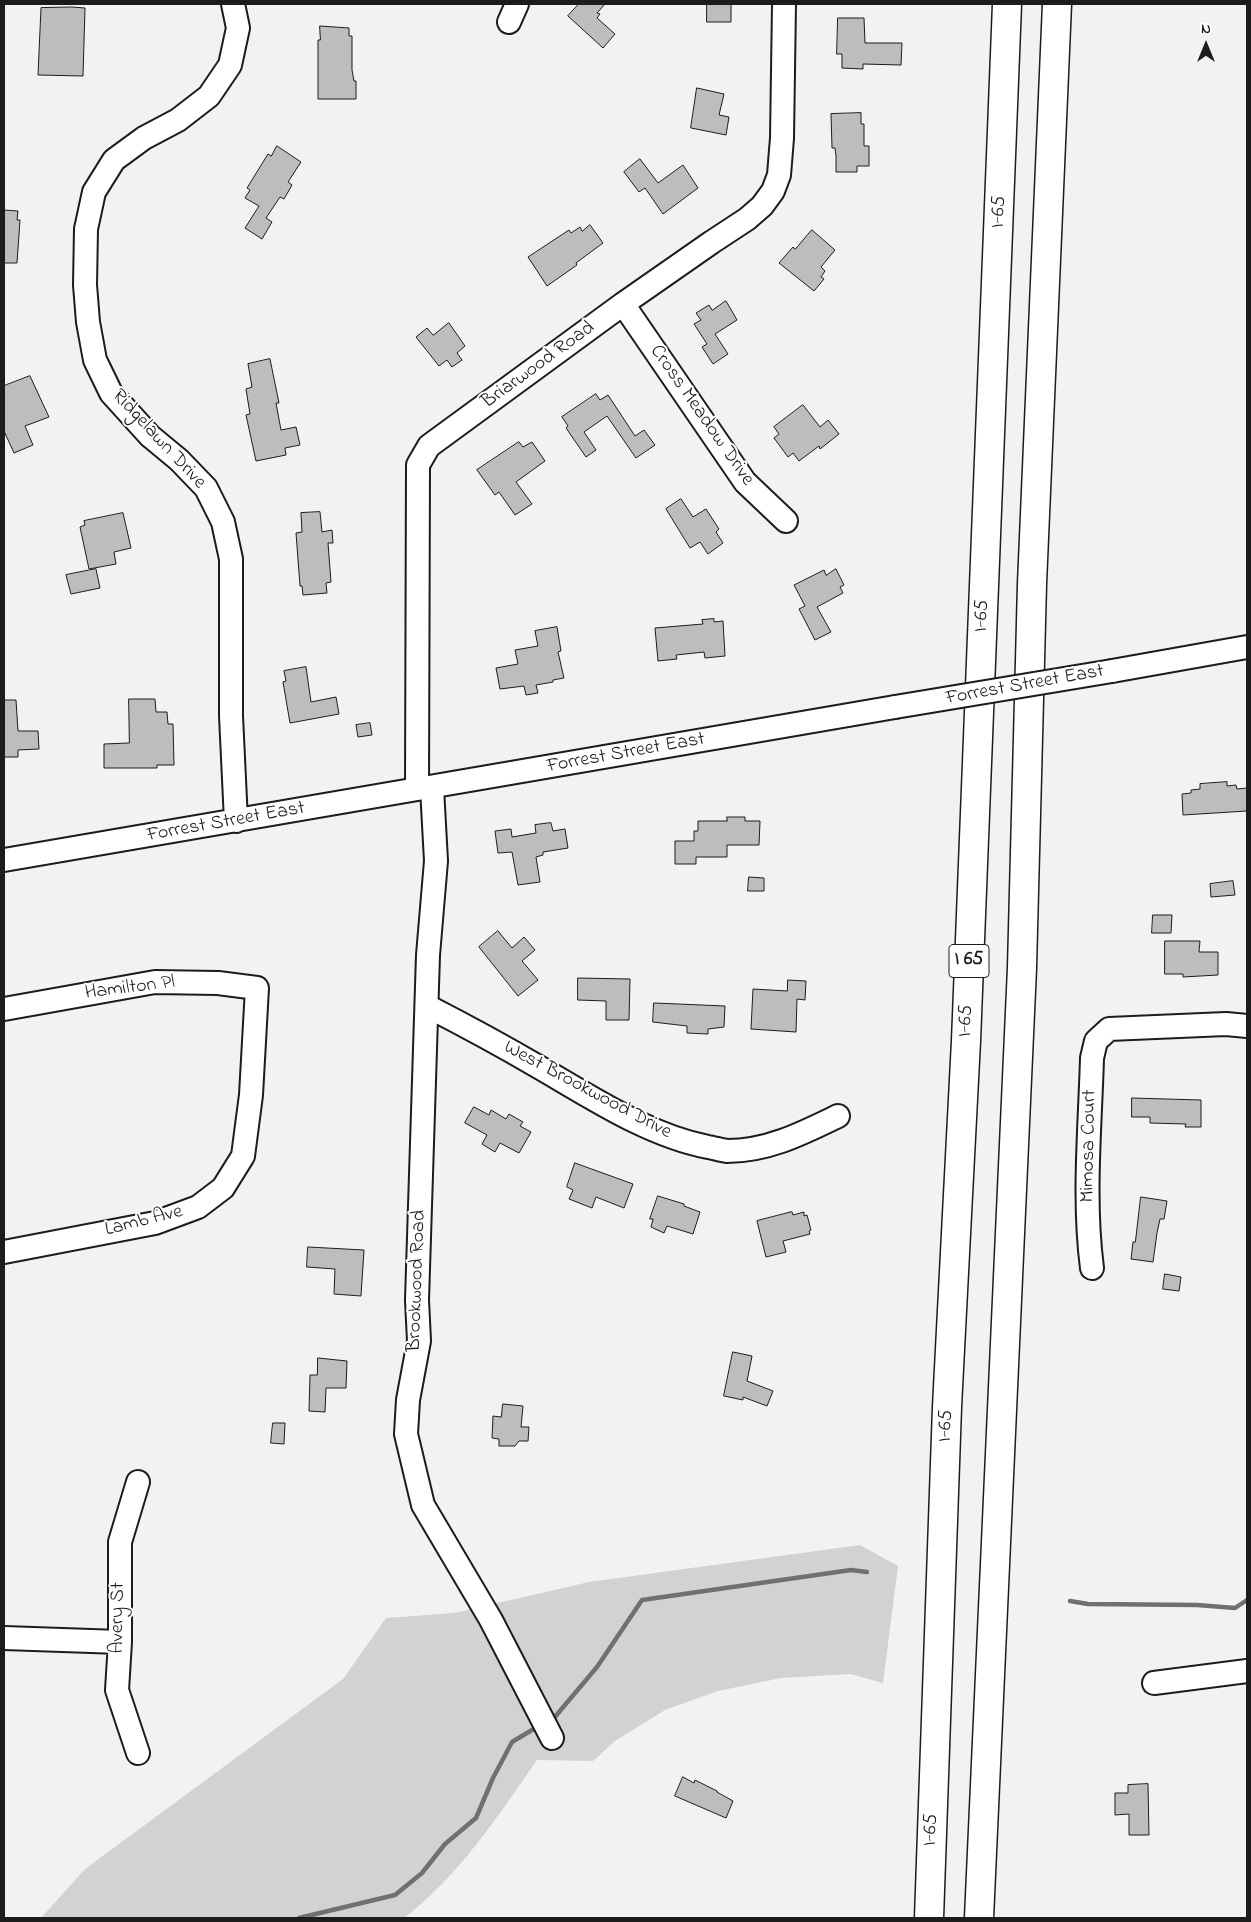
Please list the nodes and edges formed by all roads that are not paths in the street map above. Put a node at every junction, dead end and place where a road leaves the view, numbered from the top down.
1 (233, 4) edge
2 (784, 4) edge
3 (1007, 4) edge
4 (1057, 4) edge
5 (623, 304) junction
6 (786, 521) dead end
7 (1247, 647) edge
8 (424, 788) junction
9 (236, 821) junction
10 (4, 860) edge
11 (257, 988) joint
12 (427, 1006) junction
13 (4, 1009) edge
14 (1247, 1026) edge
15 (838, 1116) dead end
16 (4, 1252) edge
17 (1092, 1268) dead end
18 (138, 1482) dead end
19 (4, 1638) edge
20 (120, 1642) junction
21 (1247, 1671) edge
22 (1154, 1683) dead end
23 (552, 1738) dead end
24 (138, 1753) dead end
25 (929, 1918) edge
26 (979, 1918) edge

1 - 9 street, Ridgelawn Drive
2 - 5 street, Briarwood Road
3 - 25 highway, I-65 / I 65
4 - 26 highway
5 - 6 street, Cross Meadow Drive
5 - 8 street, Briarwood Road
7 - 8 street, Forrest Street East, bridge
8 - 9 street, Forrest Street East
8 - 12 street, Brookwood Road
9 - 10 street, Forrest Street East
11 - 13 street, Hamilton Pl
11 - 16 street, Lamb Ave
12 - 15 street, West Brookwood Drive
12 - 23 street, Brookwood Road
14 - 17 street, Mimosa Court
18 - 20 street, Avery St
19 - 20 street
20 - 24 street, Avery St
21 - 22 street

